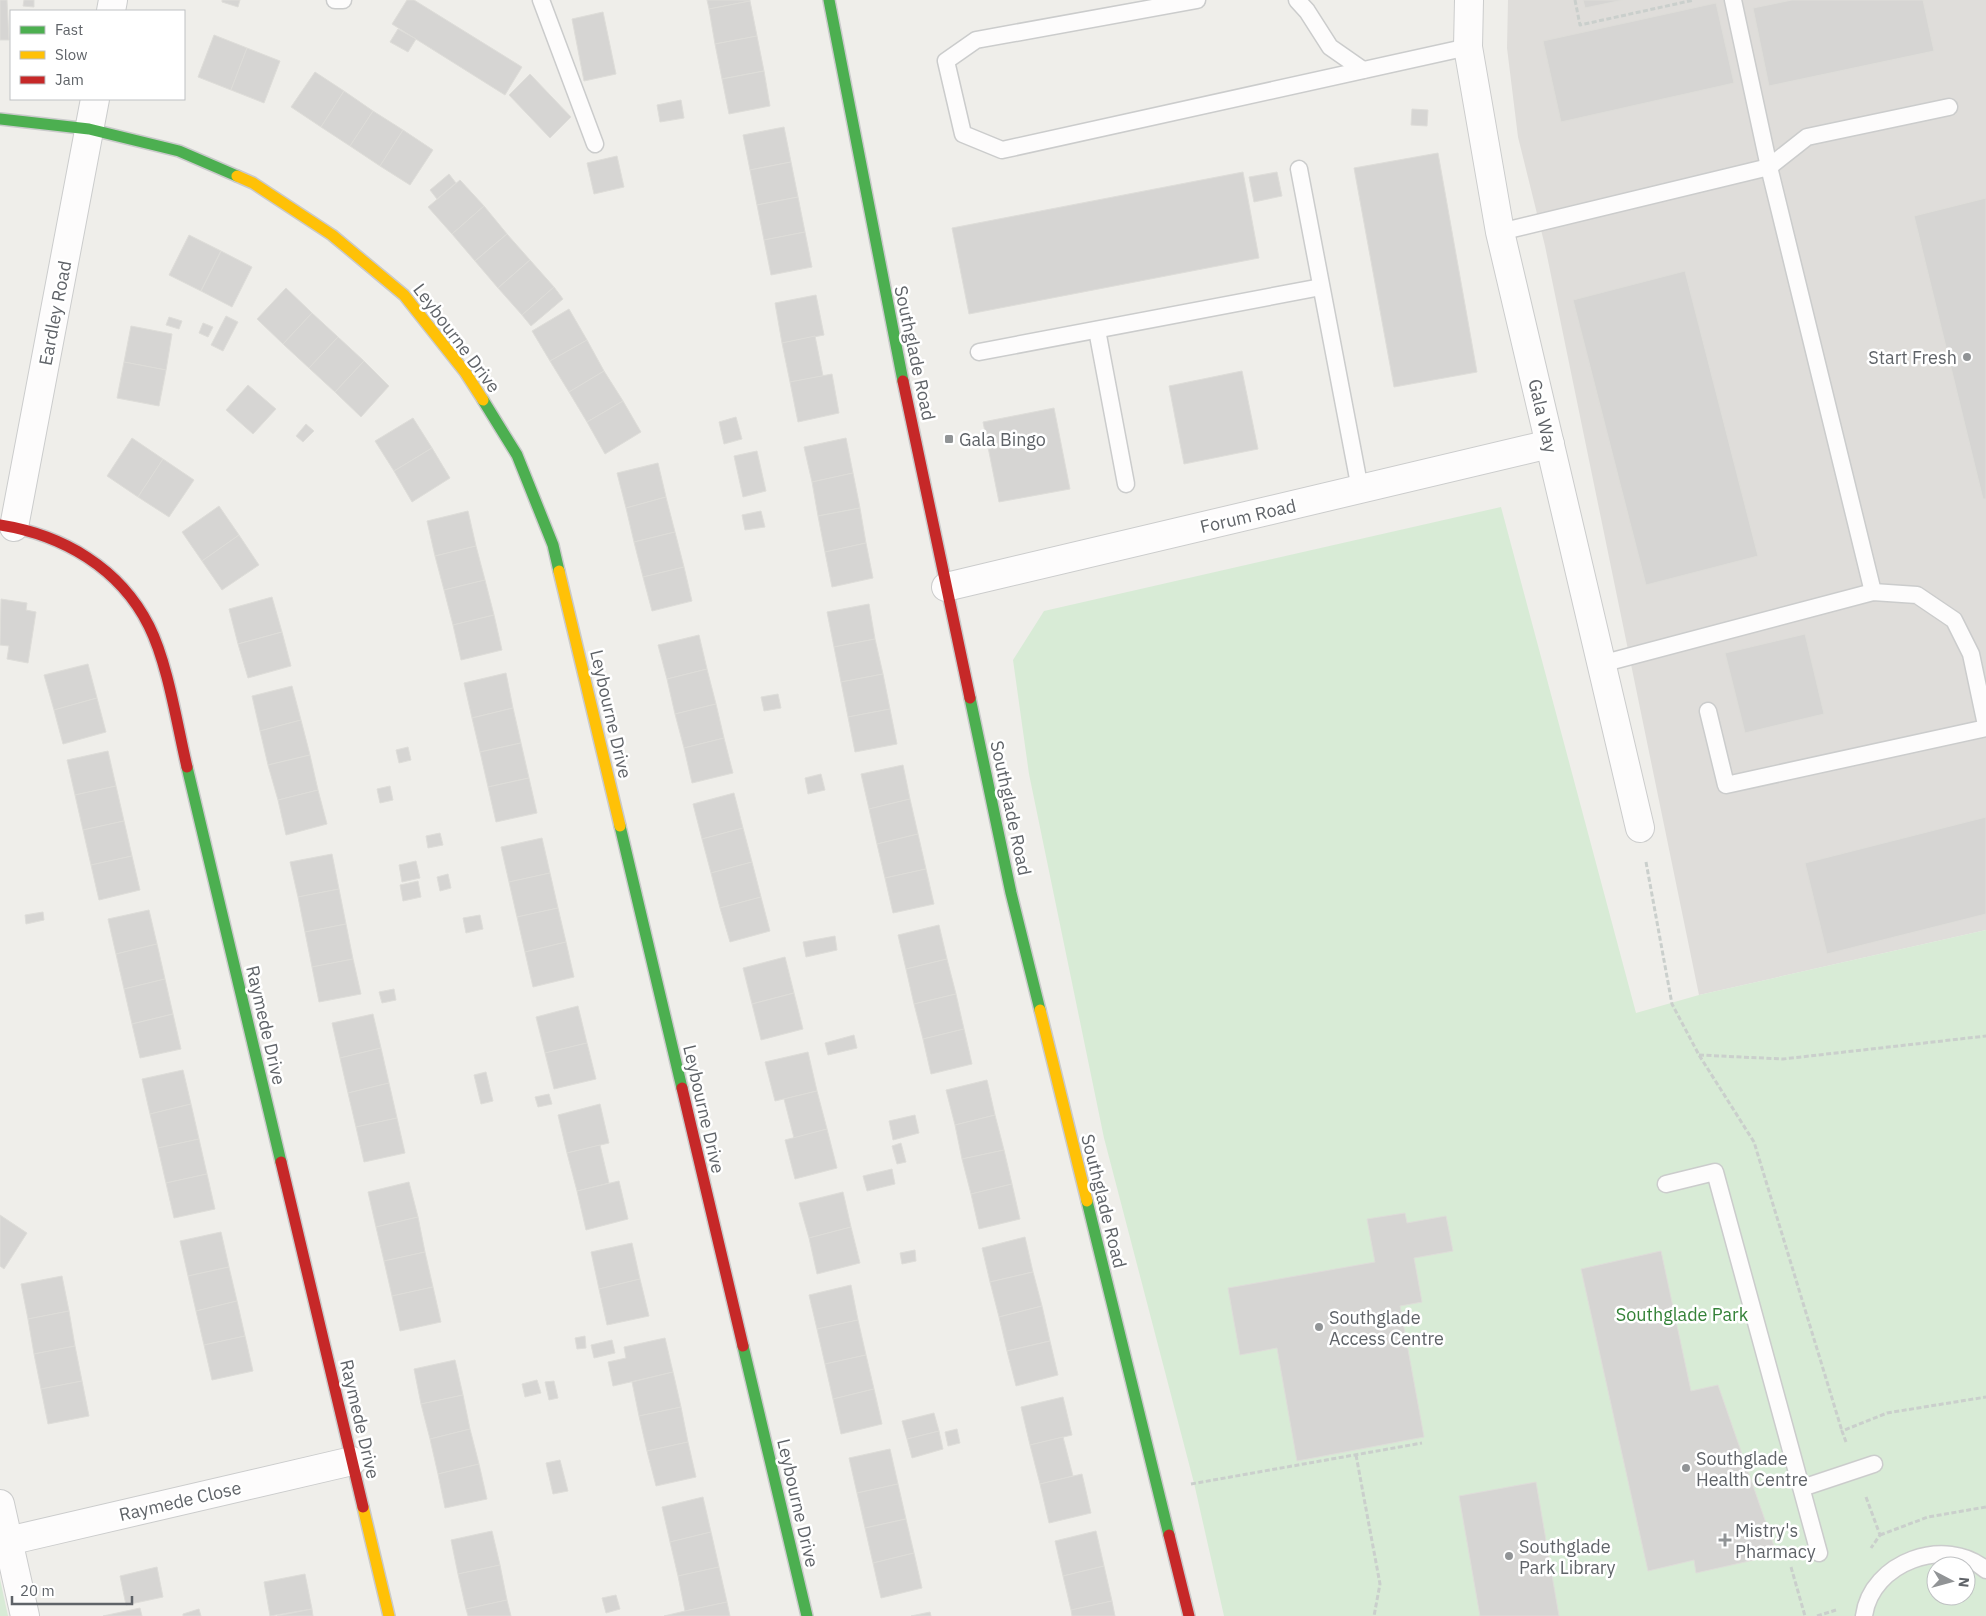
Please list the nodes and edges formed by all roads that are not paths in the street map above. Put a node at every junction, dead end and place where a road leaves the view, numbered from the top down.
1 (335, 0) edge
2 (343, 0) edge
3 (541, 0) edge
4 (829, 0) edge
5 (1197, 0) edge
6 (1469, 0) edge
7 (1733, 0) edge
8 (1304, 4) edge
9 (1468, 47) junction
10 (1363, 70) junction
11 (95, 100) edge
12 (1948, 107) dead end
13 (0, 119) edge
14 (89, 129) junction
15 (596, 144) dead end
16 (1769, 167) junction
17 (1299, 169) dead end
18 (1500, 232) junction
19 (1321, 287) junction
20 (1096, 330) junction
21 (980, 352) dead end
22 (1550, 444) junction
23 (1126, 484) dead end
24 (1360, 489) junction
25 (7, 526) edge
26 (946, 587) junction
27 (1873, 592) junction
28 (1602, 664) junction
29 (1708, 711) dead end
30 (1986, 727) edge
31 (1640, 828) road end
32 (1666, 1184) dead end
33 (352, 1461) junction
34 (1874, 1464) dead end
35 (1802, 1488) junction
36 (0, 1504) edge
37 (8, 1541) junction
38 (1819, 1553) dead end
39 (1986, 1570) edge
40 (25, 1616) edge
41 (389, 1616) edge
42 (807, 1616) edge
43 (1189, 1616) edge
44 (1864, 1616) edge

1 - 2 lane
3 - 15 lane
4 - 26 street, Southglade Road
5 - 10 lane
6 - 9 street, Gala Way
7 - 16 lane
8 - 10 lane
9 - 10 lane
9 - 18 street, Gala Way
11 - 14 street, Eardley Road
12 - 16 lane
13 - 14 street, Leybourne Drive
14 - 25 street, Eardley Road
14 - 42 street, Leybourne Drive
16 - 18 lane
16 - 27 lane
17 - 19 lane
18 - 22 street, Gala Way
19 - 20 lane
19 - 24 lane
20 - 21 lane
20 - 23 lane
22 - 24 street, Forum Road
22 - 28 street, Gala Way
24 - 26 street, Forum Road
25 - 33 street, Raymede Drive
26 - 43 street, Southglade Road
27 - 28 lane
27 - 30 lane
28 - 31 street, Gala Way
29 - 30 lane
32 - 35 lane
33 - 37 street, Raymede Close
33 - 41 street, Raymede Drive
34 - 35 lane
35 - 38 lane
36 - 37 street
37 - 40 street
39 - 44 lane

